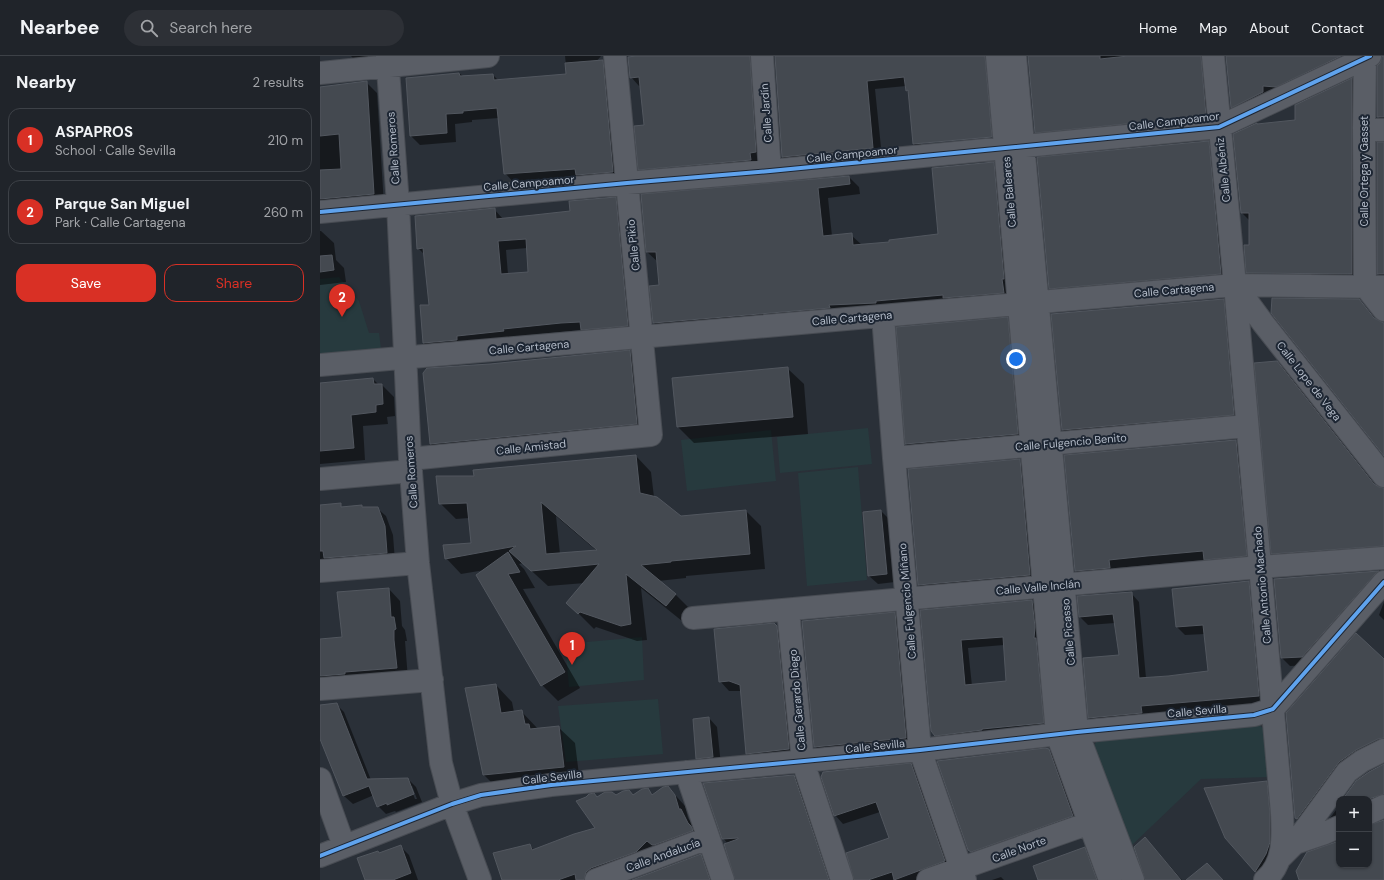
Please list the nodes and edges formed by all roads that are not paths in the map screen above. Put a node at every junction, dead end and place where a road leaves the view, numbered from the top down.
1 (488, 56) edge
2 (615, 56) edge
3 (762, 56) edge
4 (997, 56) edge
5 (1015, 56) edge
6 (1213, 56) edge
7 (1367, 57) edge
8 (387, 61) edge
9 (320, 73) edge
10 (1219, 127) junction
11 (1374, 129) edge
12 (1014, 147) junction
13 (770, 171) junction
14 (627, 182) junction
15 (398, 204) junction
16 (320, 212) edge
17 (1235, 285) junction
18 (1374, 287) edge
19 (1028, 303) junction
20 (1384, 310) edge
21 (883, 316) junction
22 (1263, 323) junction
23 (1239, 331) junction
24 (642, 336) junction
25 (405, 358) junction
26 (320, 365) edge
27 (1247, 426) junction
28 (651, 435) joint
29 (1041, 445) junction
30 (894, 458) junction
31 (410, 465) junction
32 (1384, 476) edge
33 (320, 479) edge
34 (1384, 558) edge
35 (418, 563) junction
36 (1260, 567) junction
37 (320, 571) edge
38 (1384, 582) edge
39 (1054, 586) junction
40 (907, 599) junction
41 (788, 610) junction
42 (693, 618) dead end
43 (432, 680) junction
44 (320, 689) edge
45 (1273, 708) junction
46 (1067, 733) junction
47 (920, 750) junction
48 (1384, 750) edge
49 (803, 762) junction
50 (686, 772) junction
51 (320, 779) edge
52 (452, 804) junction
53 (1384, 806) edge
54 (1372, 812) edge
55 (1099, 820) junction
56 (1336, 828) edge
57 (708, 838) junction
58 (1295, 842) junction
59 (344, 846) junction
60 (320, 856) edge
61 (1275, 871) edge
62 (963, 875) edge
63 (480, 880) edge
64 (596, 880) edge
65 (723, 880) edge
66 (842, 880) edge
67 (928, 880) edge
68 (1110, 880) edge
69 (1132, 880) edge

1 - 8 street
2 - 14 street, Calle Pikio
3 - 13 street, Calle Jardín
4 - 12 street, Calle Baleares
5 - 12 street, Calle Baleares
6 - 10 street, Calle Albéniz
7 - 10 street, Calle Campoamor
7 - 11 street, Calle Ortega y Gasset
8 - 9 street
8 - 15 street, Calle Romeros
10 - 12 street, Calle Campoamor
10 - 17 street, Calle Albéniz
11 - 18 street, Calle Ortega y Gasset
12 - 13 street, Calle Campoamor
12 - 19 street, Calle Baleares
13 - 14 street, Calle Campoamor
14 - 15 street, Calle Campoamor
14 - 24 street, Calle Pikio
15 - 16 street, Calle Campoamor
15 - 25 street, Calle Romeros
17 - 18 street, Calle Cartagena
17 - 19 street, Calle Cartagena
17 - 22 street, Calle Lope de Vega
17 - 23 street, Calle Antonio Machado
18 - 20 street
19 - 21 street, Calle Cartagena
19 - 29 street, Calle Picasso
21 - 24 street, Calle Cartagena
21 - 30 street, Calle Fulgencio Miñano
22 - 23 street
22 - 32 street, Calle Lope de Vega
23 - 27 street, Calle Antonio Machado
24 - 25 street, Calle Cartagena
24 - 28 street, Calle Pikio
25 - 26 street, Calle Cartagena
25 - 31 street, Calle Romeros
27 - 29 street, Calle Fulgencio Benito
27 - 36 street, Calle Antonio Machado
28 - 31 street, Calle Amistad
29 - 30 street, Calle Fulgencio Benito
29 - 39 street, Calle Picasso
30 - 40 street, Calle Fulgencio Miñano
31 - 33 street, Calle Amistad
31 - 35 street, Calle Romeros
34 - 36 street, Calle Valle Inclán
35 - 37 street
35 - 43 street, Calle Romeros
36 - 39 street, Calle Valle Inclán
36 - 45 street, Calle Antonio Machado
38 - 45 street, Calle Sevilla
39 - 40 street, Calle Valle Inclán
39 - 46 street, Calle Picasso
40 - 41 street, Calle Valle Inclán
40 - 47 street, Calle Fulgencio Miñano
41 - 42 street, Calle Valle Inclán
41 - 49 street, Calle Gerardo Diego
43 - 44 street
43 - 52 street, Calle Romeros
45 - 46 street, Calle Sevilla
45 - 61 street, Calle Antonio Machado
46 - 47 street, Calle Sevilla
46 - 55 street, Calle Picasso
47 - 49 street, Calle Sevilla
47 - 62 street, Calle Fulgencio Miñano
48 - 58 street
49 - 50 street, Calle Sevilla
49 - 66 street, Calle Gerardo Diego
50 - 52 street, Calle Sevilla
50 - 57 street
51 - 59 street
52 - 59 street, Calle Sevilla
52 - 63 street, Calle Romeros
53 - 54 street
55 - 62 street, Calle Norte
55 - 68 street, Calle Picasso
55 - 69 street, Calle Picasso
56 - 58 street
57 - 64 street, Calle Andalucía
57 - 65 street
58 - 61 street
59 - 60 street, Calle Sevilla
62 - 67 street, Calle Norte

